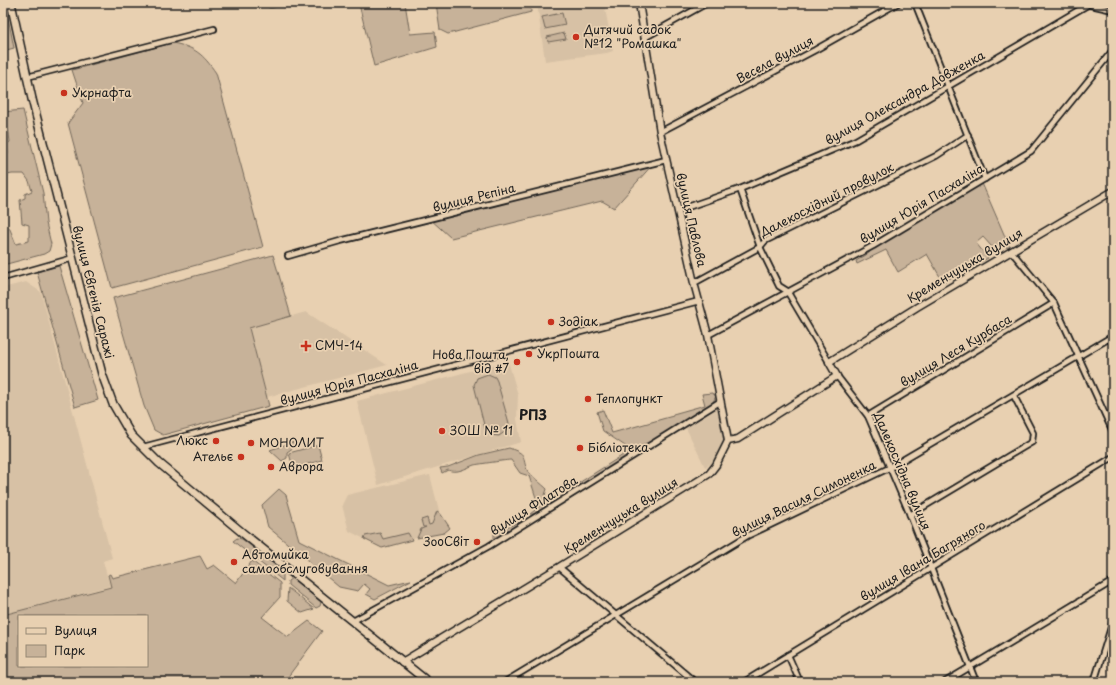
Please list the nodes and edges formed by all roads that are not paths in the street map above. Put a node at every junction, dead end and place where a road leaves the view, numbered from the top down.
1 (11, 3) edge
2 (639, 3) edge
3 (707, 3) edge
4 (898, 3) edge
5 (915, 3) edge
6 (1082, 3) edge
7 (1089, 4) junction
8 (1113, 10) edge
9 (214, 29) dead end
10 (644, 38) junction
11 (1113, 50) edge
12 (27, 78) junction
13 (949, 87) junction
14 (660, 132) junction
15 (968, 135) junction
16 (666, 160) junction
17 (985, 179) junction
18 (740, 189) junction
19 (1113, 191) edge
20 (679, 210) junction
21 (760, 246) junction
22 (1012, 252) junction
23 (288, 256) dead end
24 (73, 258) junction
25 (3, 278) edge
26 (694, 283) junction
27 (787, 291) junction
28 (699, 301) junction
29 (1054, 303) junction
30 (708, 335) junction
31 (1113, 336) edge
32 (1080, 356) junction
33 (829, 362) junction
34 (837, 376) junction
35 (1014, 396) junction
36 (721, 401) junction
37 (868, 416) junction
38 (1113, 432) edge
39 (728, 441) junction
40 (143, 447) junction
41 (1113, 457) edge
42 (889, 468) junction
43 (910, 515) junction
44 (559, 567) junction
45 (930, 568) junction
46 (1113, 581) edge
47 (615, 616) junction
48 (353, 621) junction
49 (1113, 621) edge
50 (788, 655) junction
51 (402, 662) junction
52 (971, 668) junction
53 (428, 682) edge
54 (505, 682) edge
55 (695, 682) edge
56 (744, 682) edge
57 (800, 682) edge
58 (945, 682) edge
59 (976, 682) edge
60 (1094, 682) edge

1 - 12 main road, вулиця Євгенія Саражі
2 - 10 street, вулиця Павлова
3 - 10 street
4 - 14 street, Весела вулиця
5 - 13 street
6 - 7 street
7 - 8 street
7 - 13 street, вулиця Олександра Довженка
9 - 12 street
10 - 14 street, вулиця Павлова
11 - 17 street, вулиця Юрія Пасхаліна
12 - 24 main road, вулиця Євгенія Саражі
13 - 15 street
13 - 18 street, вулиця Олександра Довженка
14 - 16 street, вулиця Павлова
15 - 17 street
15 - 21 street, Далекосхідний провулок
16 - 20 street, вулиця Павлова
16 - 23 street, вулиця Рєпіна
17 - 27 street, вулиця Юрія Пасхаліна
18 - 20 street, вулиця Олександра Довженка
18 - 21 street, Далекосхідна вулиця
19 - 22 street, Кременчуцька вулиця
20 - 26 street, вулиця Павлова
21 - 26 street, Далекосхідний провулок
21 - 27 street, Далекосхідна вулиця
22 - 29 street
22 - 33 street, Кременчуцька вулиця
24 - 25 street
24 - 40 main road, вулиця Євгенія Саражі
26 - 28 street, вулиця Павлова
27 - 30 street, вулиця Юрія Пасхаліна
27 - 33 street, Далекосхідна вулиця
28 - 30 street, вулиця Павлова
28 - 40 street, вулиця Юрія Пасхаліна
29 - 32 street
29 - 37 street, вулиця Леся Курбаса
30 - 36 street, вулиця Павлова
31 - 32 street, вулиця Василя Симоненка
32 - 35 street, вулиця Василя Симоненка
32 - 38 street
33 - 34 street, Далекосхідна вулиця
34 - 37 street, Далекосхідна вулиця
34 - 39 street
35 - 42 street, вулиця Василя Симоненка
35 - 43 street
36 - 39 street, вулиця Павлова
36 - 48 street, вулиця Філатова
37 - 42 street, Далекосхідна вулиця
39 - 44 street, Кременчуцька вулиця
40 - 48 main road, вулиця Євгенія Саражі
41 - 45 street, вулиця Івана Багряного
42 - 43 street, Далекосхідна вулиця
42 - 47 street, вулиця Василя Симоненка
43 - 45 street, Далекосхідна вулиця
44 - 47 street
44 - 51 street, Кременчуцька вулиця
45 - 50 street, вулиця Івана Багряного
45 - 52 street, Далекосхідна вулиця
46 - 52 street
47 - 54 street, вулиця Василя Симоненка
47 - 55 street
48 - 51 main road, вулиця Євгенія Саражі
49 - 60 street
50 - 56 street, вулиця Івана Багряного
50 - 57 street
51 - 53 main road, вулиця Євгенія Саражі
52 - 58 street
52 - 59 street, Далекосхідна вулиця

